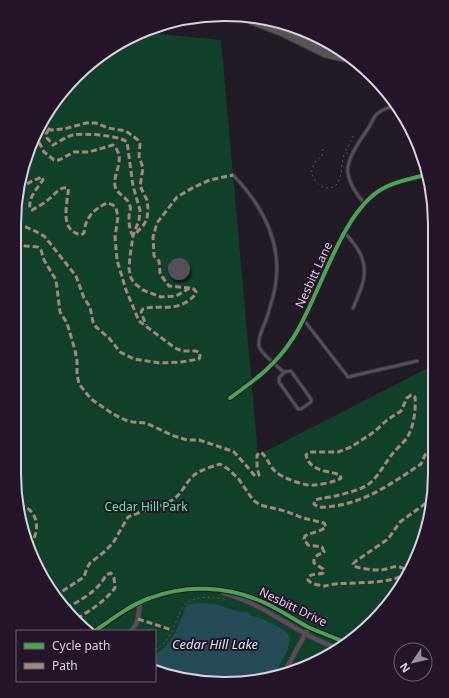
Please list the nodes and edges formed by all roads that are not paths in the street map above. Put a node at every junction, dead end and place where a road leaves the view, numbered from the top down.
1 (267, 26) edge
2 (339, 56) edge
3 (391, 107) edge
4 (234, 175) dead end
5 (422, 177) edge
6 (365, 203) junction
7 (345, 233) junction
8 (354, 308) dead end
9 (304, 320) junction
10 (417, 361) dead end
11 (274, 363) junction
12 (284, 372) junction
13 (230, 398) dead end
14 (206, 589) junction
15 (140, 602) junction
16 (309, 627) junction
17 (97, 630) edge
18 (132, 630) edge
19 (305, 634) junction
20 (341, 640) edge
21 (333, 646) edge
22 (287, 667) edge

1 - 2 highway
3 - 6 lane
4 - 11 lane
5 - 6 street, Nesbitt Lane
6 - 7 street, Nesbitt Lane
7 - 8 lane
7 - 9 street, Nesbitt Lane
9 - 10 lane
9 - 11 street, Nesbitt Lane
11 - 12 lane
11 - 13 street, Nesbitt Lane
12 - 12 lane
14 - 15 street, Nesbitt Drive
14 - 16 street, Nesbitt Drive
14 - 19 street, Nesbitt Drive
15 - 17 street, Nesbitt Drive
15 - 18 street
16 - 19 street
16 - 20 street, Nesbitt Drive
19 - 21 street, Nesbitt Drive
19 - 22 street

